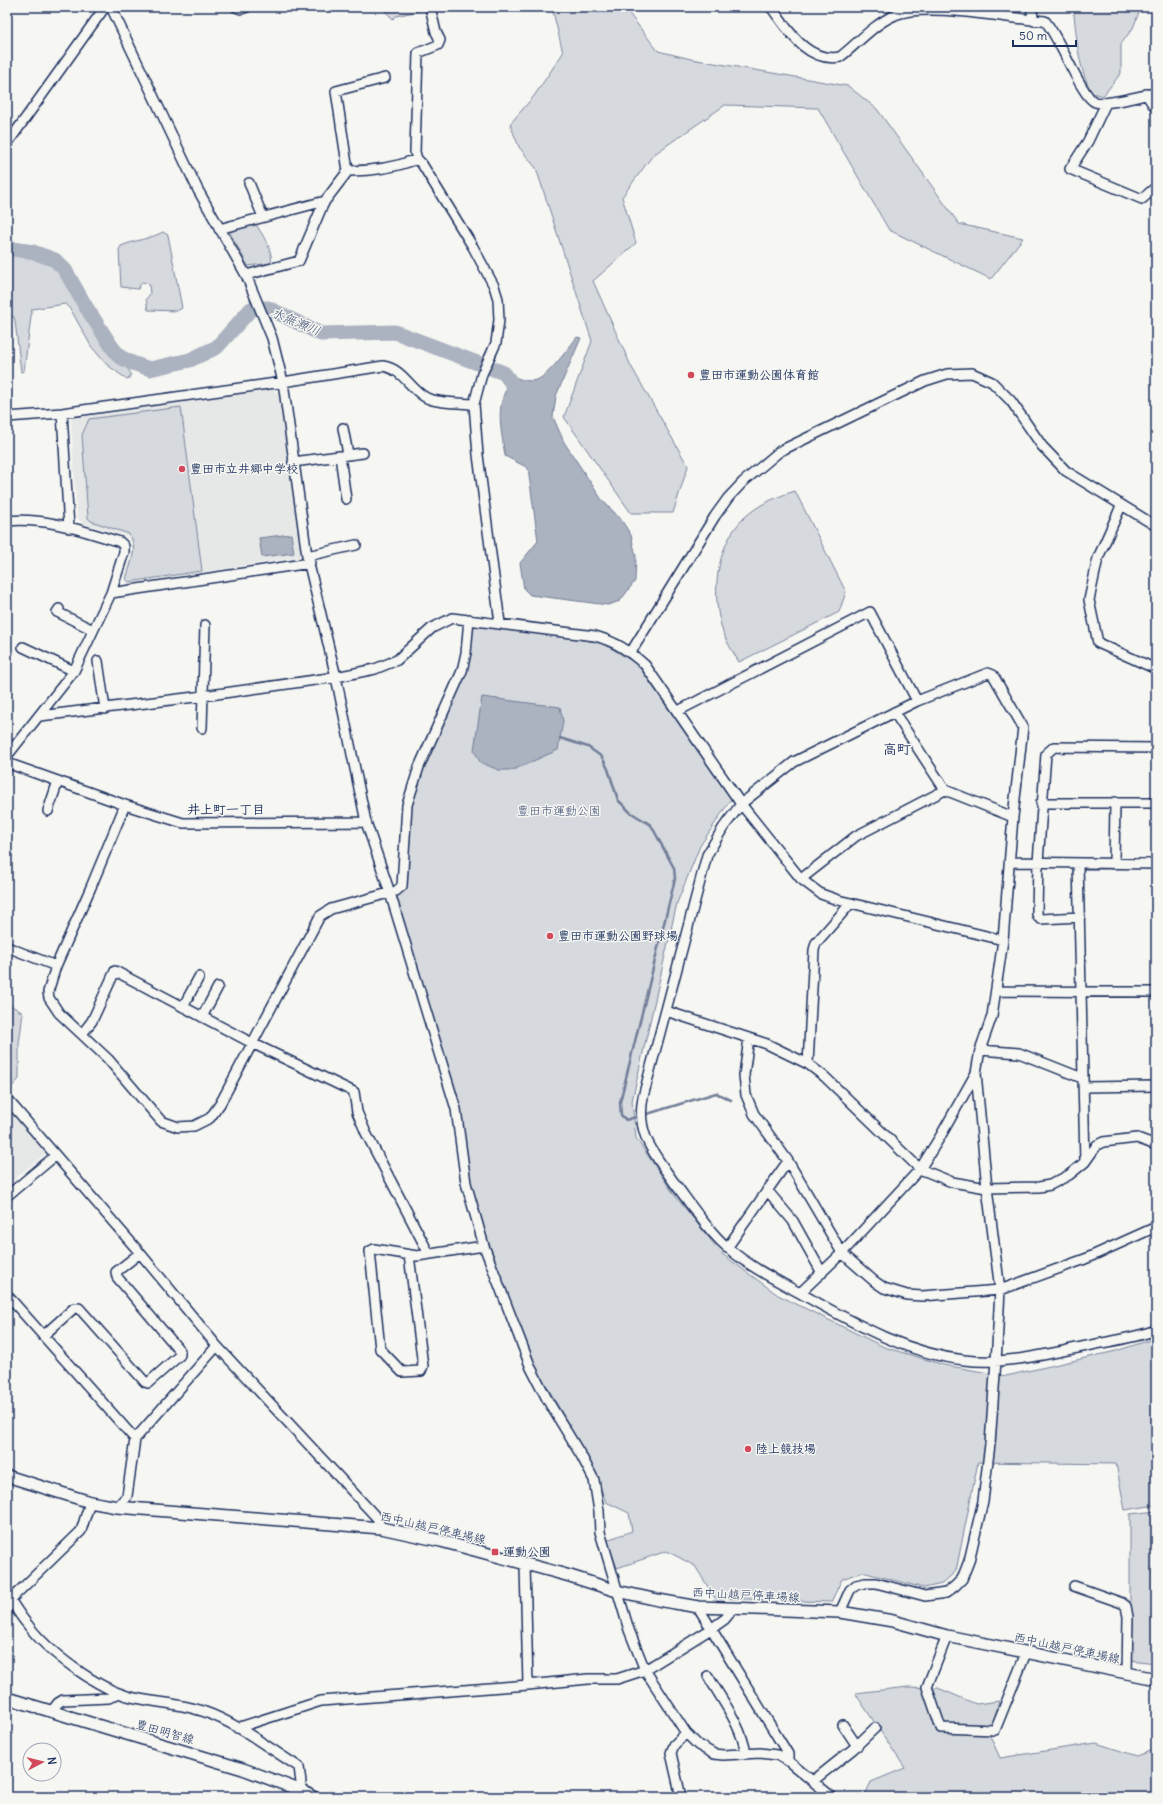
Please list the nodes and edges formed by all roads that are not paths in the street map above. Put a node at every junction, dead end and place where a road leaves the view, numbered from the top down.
1 (105, 7) edge
2 (111, 7) edge
3 (236, 7) edge
4 (247, 7) edge
5 (430, 7) edge
6 (771, 7) edge
7 (1031, 7) edge
8 (918, 9) edge
9 (999, 12) edge
10 (1034, 21) junction
11 (385, 78) dead end
12 (1156, 93) edge
13 (1146, 94) junction
14 (1106, 103) junction
15 (1156, 109) edge
16 (7, 144) edge
17 (417, 159) junction
18 (348, 171) junction
19 (250, 183) dead end
20 (1156, 187) edge
21 (325, 201) junction
22 (263, 217) junction
23 (220, 228) junction
24 (246, 275) junction
25 (283, 382) junction
26 (474, 404) junction
27 (62, 413) junction
28 (7, 417) edge
29 (343, 428) dead end
30 (363, 453) dead end
31 (344, 455) junction
32 (294, 462) junction
33 (346, 499) dead end
34 (1121, 506) junction
35 (7, 521) edge
36 (1156, 526) edge
37 (70, 528) junction
38 (356, 545) dead end
39 (308, 560) junction
40 (111, 593) junction
41 (59, 609) dead end
42 (469, 619) junction
43 (500, 623) junction
44 (204, 625) dead end
45 (93, 630) junction
46 (23, 647) dead end
47 (631, 652) junction
48 (98, 660) dead end
49 (1156, 669) edge
50 (74, 671) junction
51 (336, 677) junction
52 (203, 696) junction
53 (917, 701) junction
54 (105, 709) junction
55 (678, 711) junction
56 (894, 712) junction
57 (40, 716) junction
58 (202, 728) dead end
59 (1156, 748) edge
60 (7, 756) edge
61 (7, 763) edge
62 (58, 781) junction
63 (945, 790) junction
64 (1115, 802) junction
65 (1041, 803) junction
66 (1156, 803) edge
67 (741, 804) junction
68 (125, 805) junction
69 (48, 811) dead end
70 (1013, 816) junction
71 (366, 822) junction
72 (1011, 862) junction
73 (1038, 862) junction
74 (1078, 862) junction
75 (1114, 864) junction
76 (1156, 864) edge
77 (801, 879) junction
78 (390, 893) junction
79 (851, 903) junction
80 (1080, 917) junction
81 (1003, 940) junction
82 (7, 947) edge
83 (56, 966) junction
84 (199, 977) dead end
85 (218, 987) dead end
86 (996, 991) junction
87 (1081, 991) junction
88 (1156, 992) edge
89 (183, 1007) junction
90 (666, 1011) junction
91 (202, 1017) junction
92 (82, 1034) junction
93 (749, 1038) junction
94 (252, 1043) junction
95 (980, 1050) junction
96 (808, 1064) junction
97 (976, 1072) junction
98 (1083, 1083) junction
99 (1156, 1086) edge
100 (7, 1099) edge
101 (1156, 1145) edge
102 (55, 1156) junction
103 (788, 1161) junction
104 (1085, 1162) junction
105 (920, 1169) junction
106 (987, 1188) junction
107 (767, 1190) junction
108 (7, 1196) edge
109 (1156, 1227) edge
110 (484, 1246) junction
111 (727, 1248) junction
112 (140, 1253) junction
113 (842, 1253) junction
114 (429, 1254) junction
115 (409, 1255) junction
116 (822, 1273) junction
117 (1000, 1290) junction
118 (800, 1293) junction
119 (7, 1294) edge
120 (1156, 1330) edge
121 (43, 1336) junction
122 (217, 1346) junction
123 (996, 1362) junction
124 (135, 1439) junction
125 (7, 1476) edge
126 (90, 1502) junction
127 (117, 1507) junction
128 (381, 1528) junction
129 (525, 1565) junction
130 (1074, 1586) dead end
131 (617, 1591) junction
132 (9, 1598) edge
133 (698, 1607) junction
134 (729, 1608) junction
135 (840, 1612) junction
136 (711, 1629) junction
137 (947, 1636) junction
138 (1026, 1653) junction
139 (645, 1670) junction
140 (1126, 1674) junction
141 (708, 1676) dead end
142 (1156, 1679) edge
143 (528, 1685) junction
144 (119, 1693) junction
145 (7, 1698) edge
146 (50, 1712) junction
147 (843, 1725) dead end
148 (237, 1728) junction
149 (875, 1728) dead end
150 (686, 1733) junction
151 (857, 1746) junction
152 (746, 1754) junction
153 (788, 1761) junction
154 (813, 1781) junction
155 (302, 1791) junction
156 (292, 1797) edge
157 (313, 1797) edge
158 (681, 1797) edge
159 (832, 1797) edge

1 - 16 street
2 - 23 street
3 - 4 street
5 - 17 street
6 - 8 street
7 - 10 street
8 - 9 street
9 - 10 street
10 - 14 street
11 - 18 street
12 - 13 street
13 - 14 street
13 - 15 street
14 - 20 street
17 - 18 street
17 - 26 street
18 - 21 street
19 - 22 street
21 - 22 street
21 - 24 street
22 - 23 street
23 - 24 street
24 - 25 street
25 - 26 street
25 - 27 street
25 - 32 street
26 - 43 street
27 - 28 street
27 - 37 street
29 - 31 street
30 - 31 street
31 - 32 street
31 - 33 street
32 - 39 street
34 - 36 street
34 - 47 street
34 - 49 street
35 - 37 street
37 - 40 street
38 - 39 street
39 - 40 street
39 - 51 street
40 - 45 street
41 - 45 street
42 - 43 street
42 - 51 street
42 - 78 street
43 - 47 street
44 - 52 street
45 - 50 street
46 - 50 street
47 - 55 street
48 - 54 street
50 - 57 street
51 - 52 street
51 - 71 street
52 - 54 street
52 - 58 street
53 - 55 street
53 - 56 street
53 - 70 street
54 - 57 street
55 - 67 street
56 - 63 street
56 - 67 street
57 - 60 street
59 - 65 street
61 - 62 street
62 - 68 street
62 - 69 street
63 - 70 street
63 - 77 street
64 - 65 street
64 - 66 street
64 - 75 street
65 - 73 street
67 - 77 street
67 - 90 street
68 - 71 street
68 - 83 street
70 - 72 street
71 - 78 street
72 - 73 street
72 - 81 street
73 - 74 street
73 - 80 street
74 - 75 street
74 - 80 street
75 - 76 street
77 - 79 street
78 - 94 street
78 - 110 street
79 - 81 street
79 - 96 street
80 - 87 street
81 - 86 street
82 - 83 street
83 - 92 street
84 - 89 street
85 - 91 street
86 - 87 street
86 - 95 street
87 - 88 street
87 - 98 street
89 - 91 street
89 - 92 street
90 - 93 street
90 - 111 street
91 - 94 street
92 - 94 street
93 - 96 street
93 - 103 street
94 - 114 street
95 - 97 street
95 - 98 street
96 - 105 street
97 - 105 street
97 - 106 street
98 - 99 street
98 - 104 street
100 - 102 street
101 - 104 street
102 - 108 street
102 - 112 street
103 - 107 street
103 - 113 street
104 - 106 street
105 - 106 street
105 - 113 street
106 - 117 street
107 - 111 street
107 - 116 street
109 - 117 street
110 - 114 street
110 - 131 street
111 - 118 street
112 - 121 street
112 - 122 street
113 - 116 street
113 - 117 street
114 - 115 street
115 - 115 street
116 - 118 street
117 - 123 street
118 - 123 street
119 - 121 street
120 - 123 street
121 - 124 street
122 - 124 street
122 - 128 street
123 - 135 street
124 - 127 street
125 - 126 main road, 西中山越戸停車場線
126 - 127 main road, 西中山越戸停車場線
126 - 132 street
127 - 128 main road, 西中山越戸停車場線
128 - 129 main road, 西中山越戸停車場線
129 - 131 main road, 西中山越戸停車場線
129 - 143 street
130 - 140 street
131 - 133 main road, 西中山越戸停車場線
131 - 139 street
132 - 144 street
133 - 134 main road, 西中山越戸停車場線
133 - 136 street
134 - 135 main road, 西中山越戸停車場線
134 - 136 street
135 - 137 main road, 西中山越戸停車場線
136 - 139 street
136 - 153 street
137 - 138 main road, 西中山越戸停車場線
137 - 138 street
138 - 140 main road, 西中山越戸停車場線
139 - 143 street
139 - 150 street
140 - 142 main road, 西中山越戸停車場線
141 - 152 street
143 - 148 street
144 - 146 street
144 - 148 street
145 - 146 main road, 豊田明智線
146 - 155 main road, 豊田明智線
147 - 151 street
148 - 155 street
149 - 151 street
150 - 152 street
150 - 158 street
151 - 154 street
152 - 153 street
153 - 154 street
154 - 159 street
155 - 156 street
155 - 157 main road, 豊田明智線

